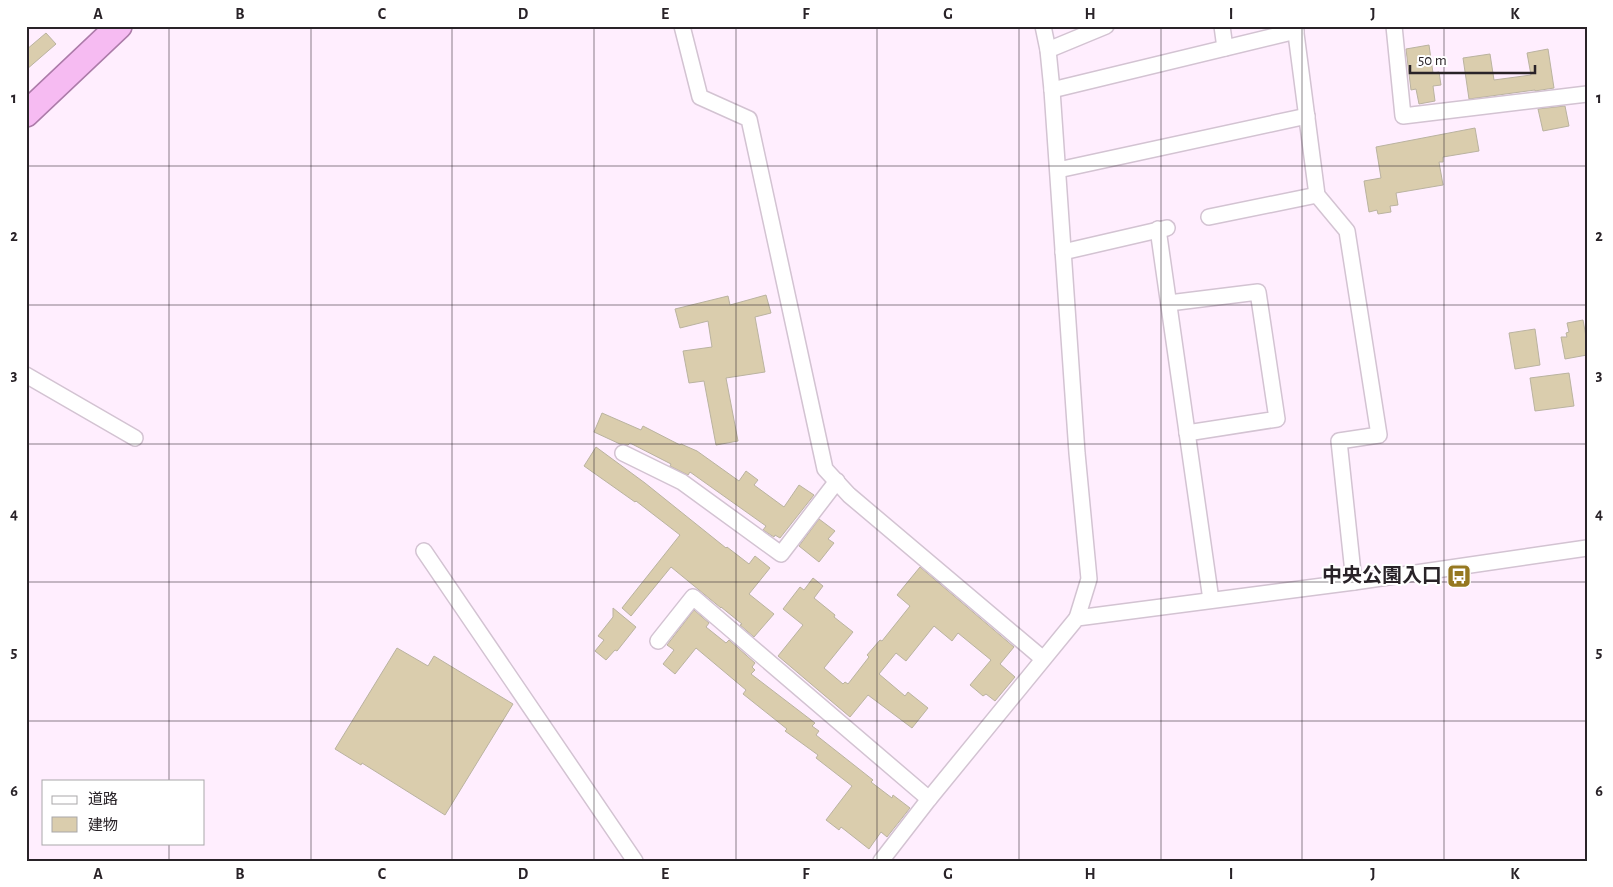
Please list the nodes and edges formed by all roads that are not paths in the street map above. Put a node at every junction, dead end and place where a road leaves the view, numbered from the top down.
1 (119, 26) edge
2 (682, 26) edge
3 (1043, 26) edge
4 (1106, 26) edge
5 (1222, 26) edge
6 (1394, 26) edge
7 (1295, 29) edge
8 (1226, 48) junction
9 (1048, 50) junction
10 (1052, 90) junction
11 (1587, 94) edge
12 (26, 114) edge
13 (1307, 116) junction
14 (1058, 170) junction
15 (1317, 195) junction
16 (1209, 217) dead end
17 (1063, 252) junction
18 (1169, 303) junction
19 (26, 375) edge
20 (1187, 433) junction
21 (135, 438) dead end
22 (623, 453) dead end
23 (837, 481) junction
24 (1587, 548) edge
25 (424, 551) dead end
26 (1354, 582) junction
27 (1211, 600) junction
28 (1077, 618) junction
29 (658, 641) dead end
30 (1042, 658) junction
31 (929, 799) junction
32 (635, 861) edge
33 (881, 861) edge

1 - 12 highway
2 - 23 street
3 - 9 street
4 - 9 street
5 - 8 street
6 - 11 street
7 - 8 street
7 - 13 street
8 - 10 street
9 - 10 street
10 - 14 street
13 - 14 street
13 - 15 street
14 - 17 street
15 - 16 street
15 - 26 street
17 - 18 street
17 - 28 street
18 - 20 street
18 - 20 street
19 - 21 street
20 - 27 street
22 - 23 street
23 - 30 street
24 - 26 street
25 - 32 street
26 - 27 street
27 - 28 street
28 - 30 street
29 - 31 street
30 - 31 street
31 - 33 street

